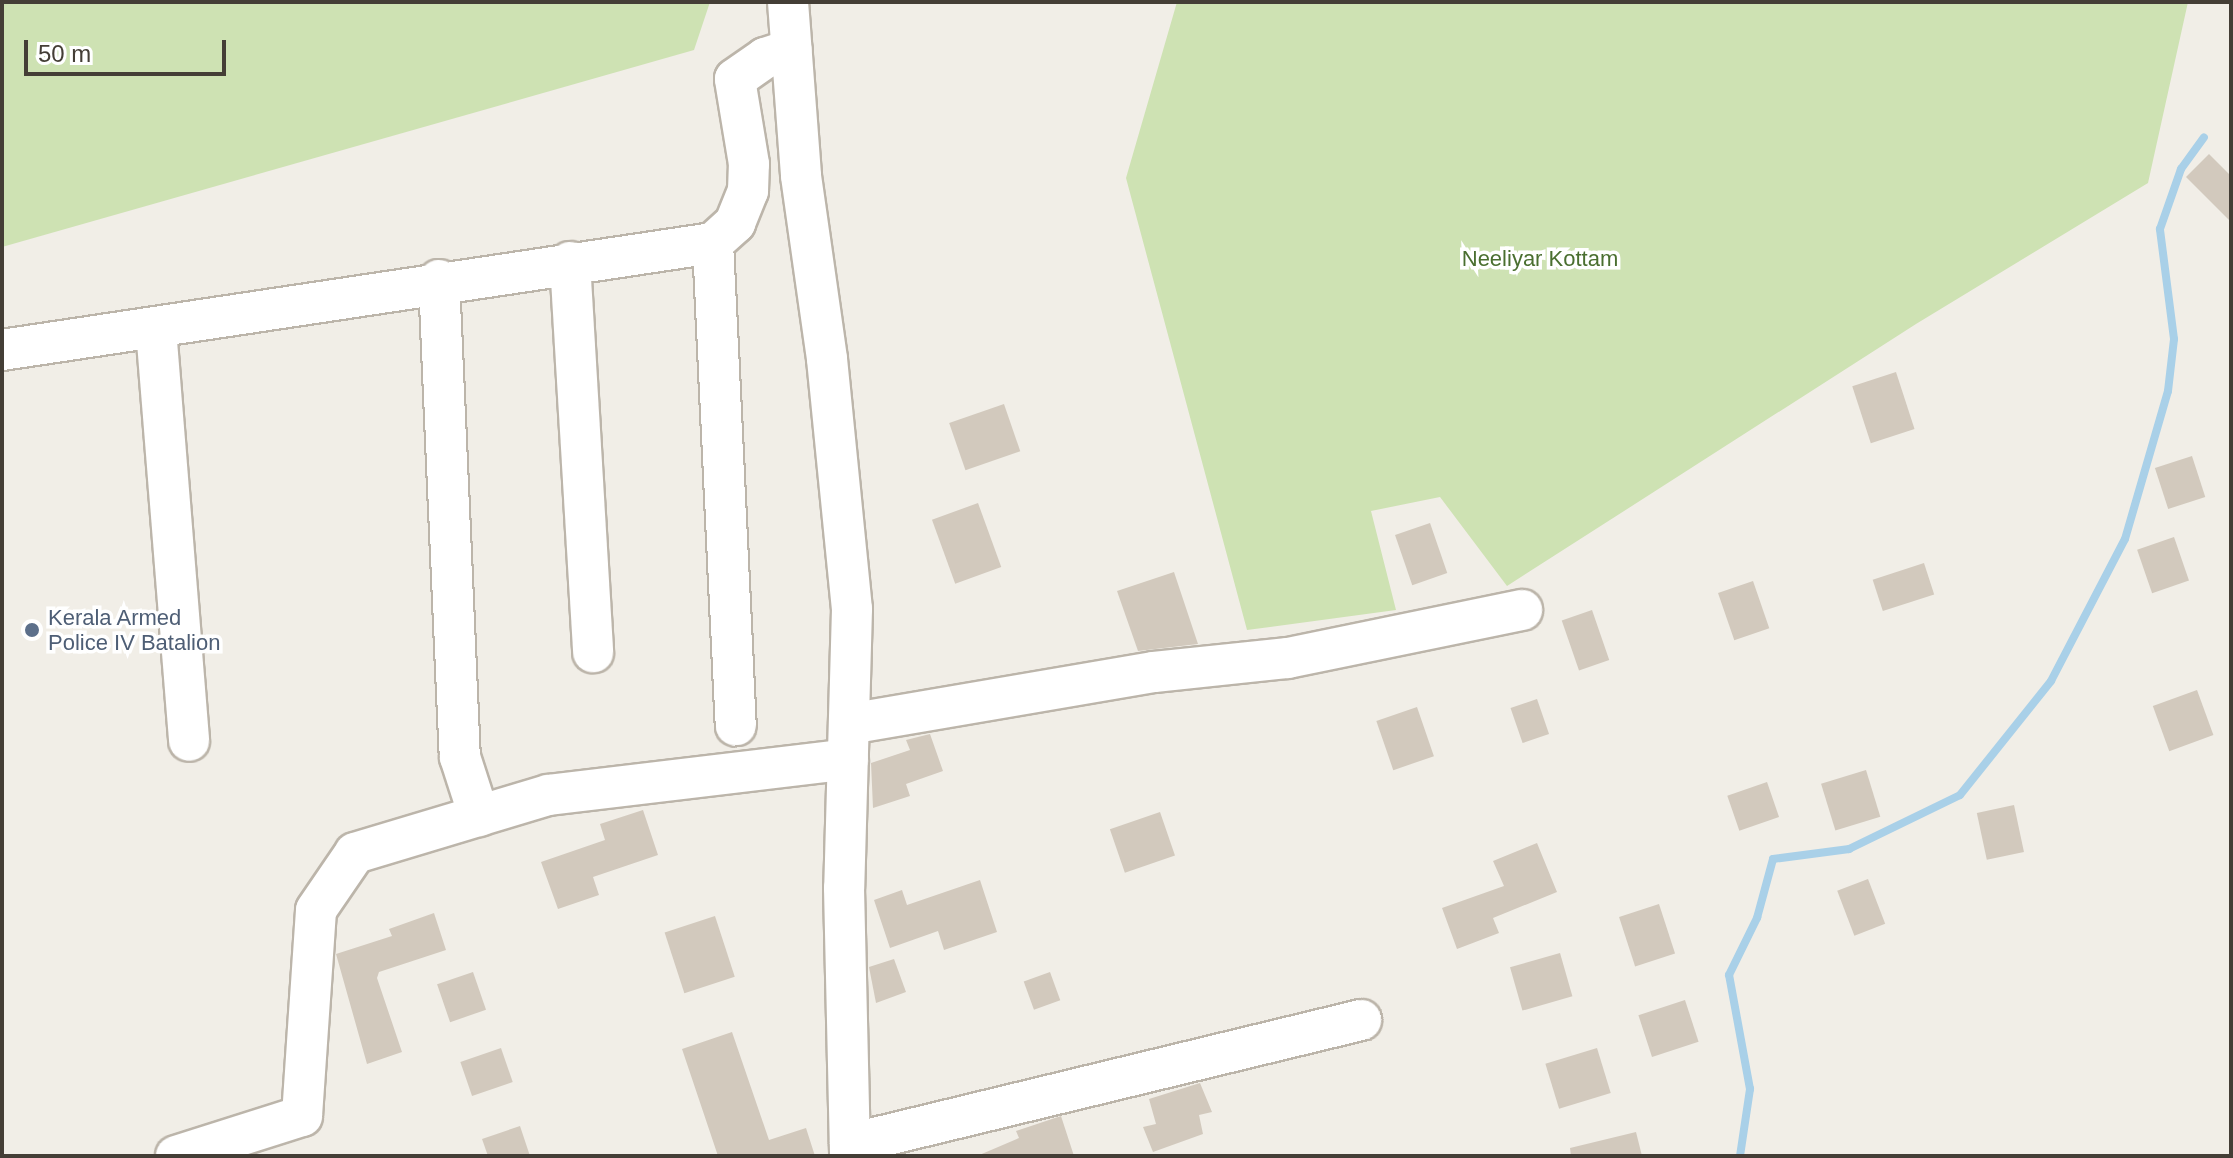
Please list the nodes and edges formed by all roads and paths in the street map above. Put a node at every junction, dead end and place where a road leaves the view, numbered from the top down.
1 (788, 2) edge
2 (792, 49) junction
3 (713, 243) junction
4 (570, 262) junction
5 (439, 280) junction
6 (156, 329) junction
7 (2, 350) edge
8 (1522, 610) dead end
9 (593, 652) dead end
10 (736, 725) dead end
11 (189, 741) dead end
12 (848, 742) junction
13 (479, 816) junction
14 (1361, 1020) dead end
15 (850, 1150) edge
16 (176, 1156) edge

1 - 2 street
2 - 3 street
2 - 12 street
3 - 4 street
3 - 10 street
4 - 5 street
4 - 9 street
5 - 6 street
5 - 13 street
6 - 7 street
6 - 11 street
8 - 12 street
12 - 13 street
12 - 15 street
13 - 16 street
14 - 15 street

